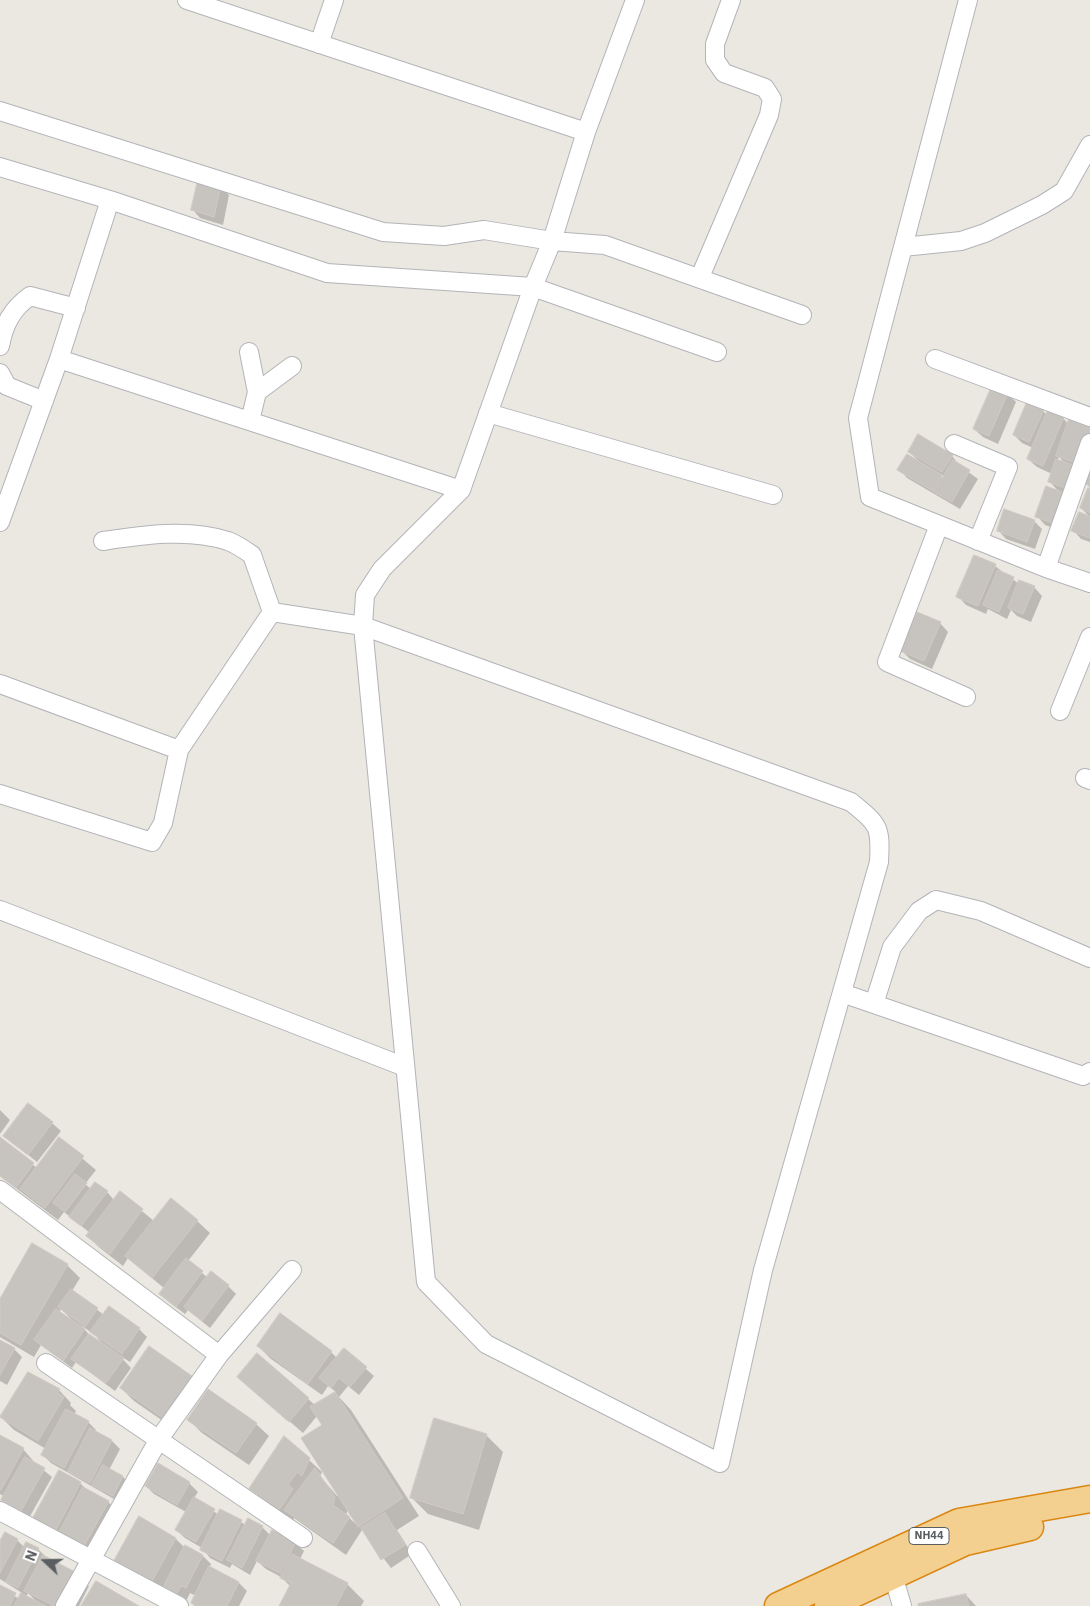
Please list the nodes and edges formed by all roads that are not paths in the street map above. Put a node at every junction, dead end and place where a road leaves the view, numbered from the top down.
1 (187, 0) edge
2 (334, 0) edge
3 (635, 0) edge
4 (731, 0) edge
5 (968, 0) edge
6 (319, 44) junction
7 (0, 111) edge
8 (586, 132) junction
9 (1090, 145) edge
10 (0, 167) edge
11 (110, 200) junction
12 (552, 242) junction
13 (903, 248) junction
14 (700, 277) junction
15 (533, 287) junction
16 (76, 308) junction
17 (802, 315) dead end
18 (0, 346) edge
19 (249, 352) dead end
20 (717, 352) dead end
21 (59, 359) junction
22 (935, 359) dead end
23 (292, 366) dead end
24 (0, 373) edge
25 (257, 392) junction
26 (44, 401) junction
27 (488, 413) junction
28 (1090, 417) edge
29 (250, 421) junction
30 (1090, 443) edge
31 (954, 444) dead end
32 (461, 490) junction
33 (4, 494) edge
34 (773, 495) dead end
35 (0, 522) edge
36 (939, 525) junction
37 (103, 541) dead end
38 (978, 541) junction
39 (1046, 568) junction
40 (1090, 583) edge
41 (272, 612) junction
42 (363, 626) junction
43 (1090, 637) edge
44 (0, 684) edge
45 (966, 697) dead end
46 (1060, 711) dead end
47 (179, 750) junction
48 (0, 794) edge
49 (0, 910) edge
50 (1090, 958) edge
51 (842, 993) junction
52 (874, 1004) junction
53 (405, 1067) junction
54 (1090, 1072) edge
55 (0, 1190) edge
56 (292, 1270) dead end
57 (219, 1355) junction
58 (46, 1363) dead end
59 (159, 1439) junction
60 (1090, 1499) edge
61 (0, 1511) edge
62 (1090, 1517) edge
63 (304, 1538) dead end
64 (417, 1551) dead end
65 (93, 1559) junction
66 (893, 1575) junction
67 (65, 1606) edge
68 (179, 1606) edge
69 (451, 1606) edge
70 (778, 1606) edge
71 (828, 1606) edge
72 (902, 1606) edge

1 - 6 street
2 - 6 street
3 - 8 street
4 - 14 street
5 - 13 street
6 - 8 street
7 - 12 street
8 - 12 street
9 - 13 street
10 - 11 street
11 - 15 street
11 - 16 street
12 - 14 street
12 - 15 street
13 - 36 street
14 - 17 street
15 - 20 street
15 - 27 street
16 - 18 street
16 - 21 street
19 - 25 street
21 - 26 street
21 - 29 street
22 - 28 street
23 - 25 street
24 - 26 street
25 - 29 street
26 - 33 street
27 - 32 street
27 - 34 street
29 - 32 street
30 - 39 street
31 - 38 street
32 - 42 street
33 - 35 street
36 - 38 street
36 - 45 street
37 - 41 street
38 - 39 street
39 - 40 street
41 - 42 street
41 - 47 street
42 - 51 street
42 - 53 street
43 - 46 street
44 - 47 street
47 - 48 street
49 - 53 street
50 - 52 street
51 - 52 street
51 - 53 street
52 - 54 street
55 - 57 street
56 - 57 street
57 - 59 street
58 - 59 street
59 - 63 street
59 - 65 street
60 - 70 highway, NH44
61 - 65 street
62 - 66 highway, NH44
64 - 69 street
65 - 67 street
65 - 68 street
66 - 71 highway, NH44
66 - 72 street

